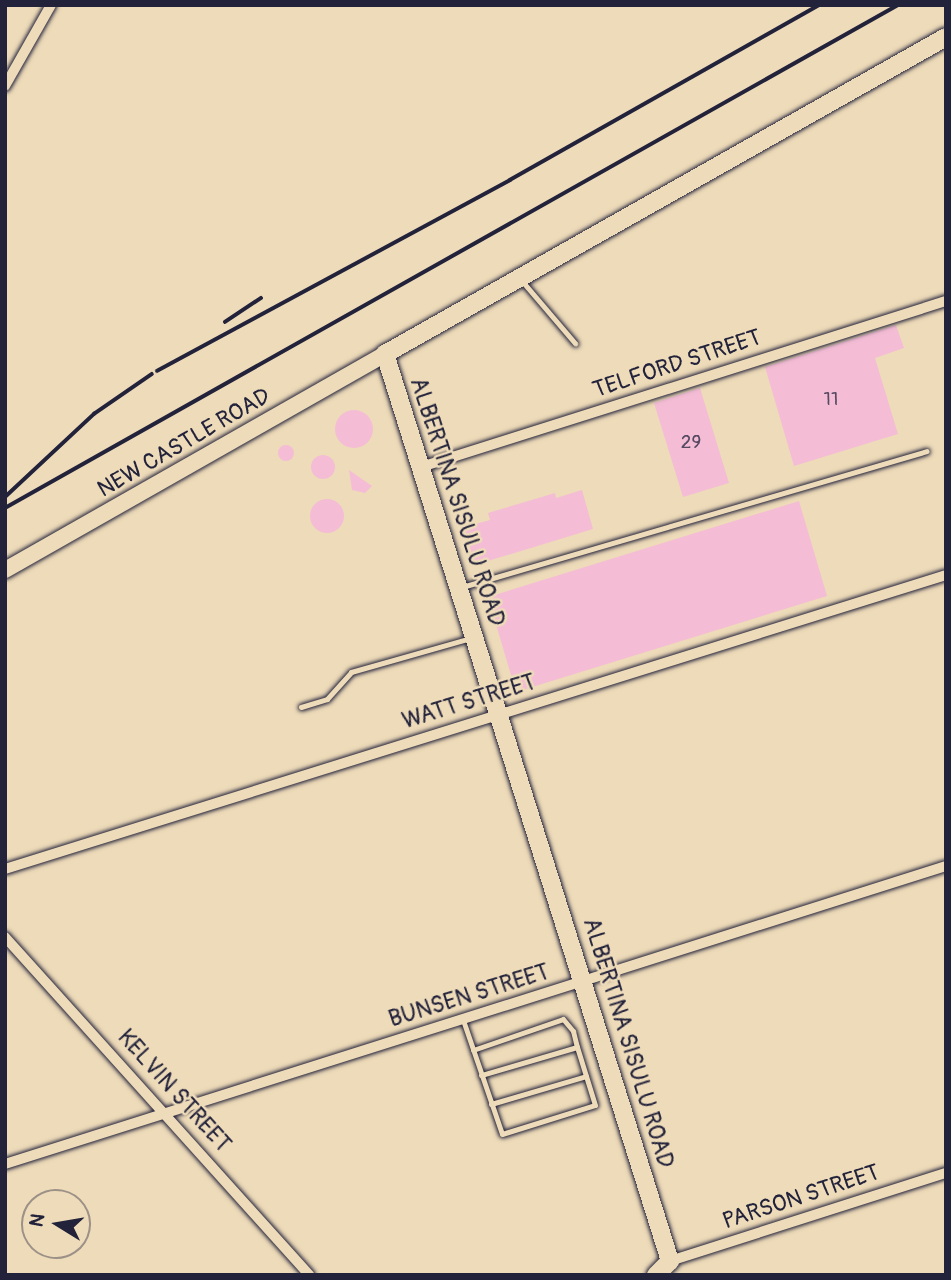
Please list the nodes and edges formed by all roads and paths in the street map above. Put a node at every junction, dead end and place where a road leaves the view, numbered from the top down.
1 (51, 5) edge
2 (946, 37) edge
3 (5, 86) edge
4 (520, 278) junction
5 (946, 301) edge
6 (575, 343) dead end
7 (385, 354) junction
8 (926, 451) dead end
9 (421, 467) junction
10 (5, 570) edge
11 (946, 575) edge
12 (459, 587) junction
13 (474, 637) junction
14 (301, 707) dead end
15 (499, 715) junction
16 (946, 866) edge
17 (5, 869) edge
18 (5, 937) edge
19 (583, 982) junction
20 (463, 1020) junction
21 (577, 1047) junction
22 (473, 1050) junction
23 (481, 1075) junction
24 (586, 1076) junction
25 (491, 1104) junction
26 (166, 1113) junction
27 (5, 1164) edge
28 (946, 1173) edge
29 (670, 1261) junction
30 (309, 1275) edge
31 (656, 1275) edge

1 - 3 street
2 - 4 main road, ALBERTINA SISULU ROAD
4 - 6 lane
4 - 7 main road, ALBERTINA SISULU ROAD
5 - 9 street, TELFORD STREET
7 - 9 main road, ALBERTINA SISULU ROAD
7 - 10 street, NEW CASTLE ROAD
8 - 12 lane
9 - 12 main road, ALBERTINA SISULU ROAD
11 - 15 street, WATT STREET
12 - 13 main road, ALBERTINA SISULU ROAD
13 - 14 lane
13 - 15 main road, ALBERTINA SISULU ROAD
15 - 17 street, WATT STREET
15 - 19 main road, ALBERTINA SISULU ROAD
16 - 19 street, BUNSEN STREET
18 - 26 street, KELVIN STREET
19 - 20 street, BUNSEN STREET
19 - 29 main road, ALBERTINA SISULU ROAD
20 - 22 lane
20 - 26 street, BUNSEN STREET
21 - 22 lane
21 - 23 lane
21 - 24 lane
22 - 23 lane
23 - 25 lane
24 - 25 lane
24 - 25 lane
26 - 27 street, BUNSEN STREET
26 - 30 street, KELVIN STREET
28 - 29 street, PARSON STREET
29 - 31 main road

